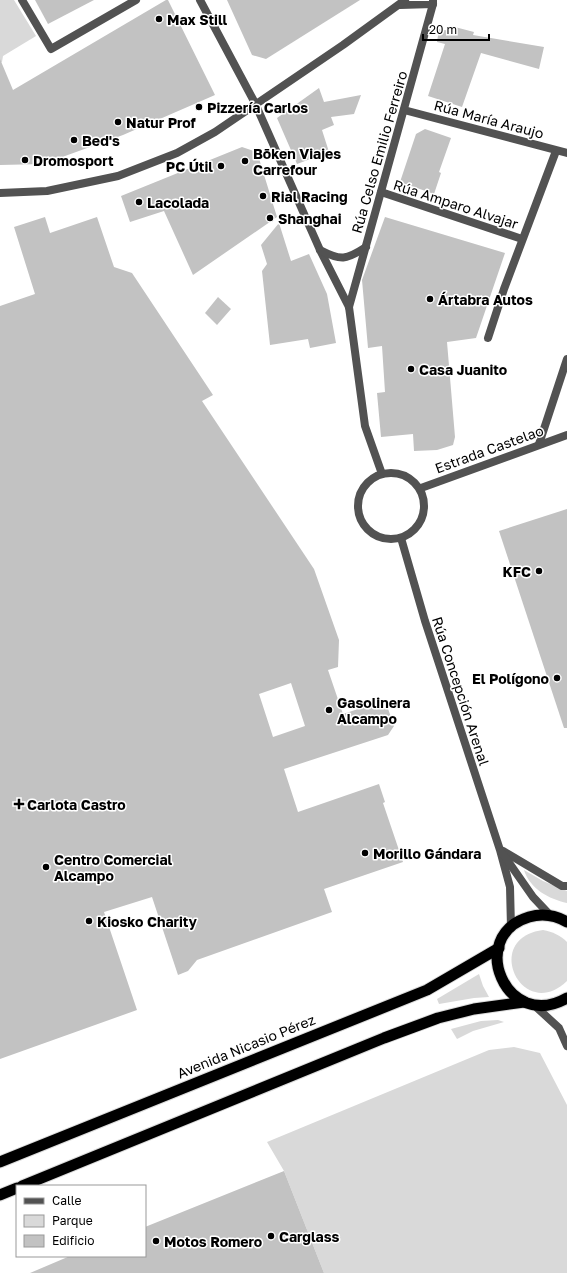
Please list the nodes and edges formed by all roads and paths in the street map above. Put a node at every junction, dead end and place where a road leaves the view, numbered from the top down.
1 (22, 0) edge
2 (136, 0) edge
3 (200, 0) edge
4 (402, 2) edge
5 (433, 2) edge
6 (255, 103) junction
7 (404, 110) junction
8 (556, 151) junction
9 (567, 153) edge
10 (381, 192) junction
11 (0, 193) edge
12 (522, 240) junction
13 (366, 247) junction
14 (320, 250) junction
15 (349, 307) junction
16 (488, 338) dead end
17 (567, 359) edge
18 (567, 435) edge
19 (539, 444) junction
20 (382, 474) junction
21 (421, 488) junction
22 (401, 538) junction
23 (500, 850) junction
24 (567, 886) edge
25 (561, 918) edge
26 (511, 928) junction
27 (499, 948) junction
28 (567, 998) edge
29 (529, 1004) junction
30 (567, 1046) edge
31 (0, 1162) edge
32 (24, 1185) edge
33 (16, 1188) edge
34 (0, 1195) edge

1 - 2 street
3 - 6 street
4 - 5 street
4 - 6 street
5 - 7 street, Rúa Celso Emilio Ferreiro
6 - 11 street
6 - 14 street
7 - 8 street, Rúa María Araujo
7 - 10 street, Rúa Celso Emilio Ferreiro
8 - 9 street, Rúa María Araujo
8 - 12 street
10 - 12 street, Rúa Amparo Alvajar
10 - 13 street, Rúa Celso Emilio Ferreiro
12 - 16 street
13 - 14 street
13 - 15 street, Rúa Celso Emilio Ferreiro
14 - 15 street
15 - 20 street
17 - 19 street
18 - 19 street, Estrada Castelao
19 - 21 street, Estrada Castelao
20 - 21 street
20 - 22 street
21 - 22 street
22 - 23 street, Rúa Concepción Arenal
23 - 24 street
23 - 25 street
23 - 26 street
25 - 26 highway
26 - 27 highway
27 - 29 highway
27 - 31 highway, Avenida Nicasio Pérez
28 - 29 highway
29 - 30 street
29 - 32 highway
33 - 34 highway

